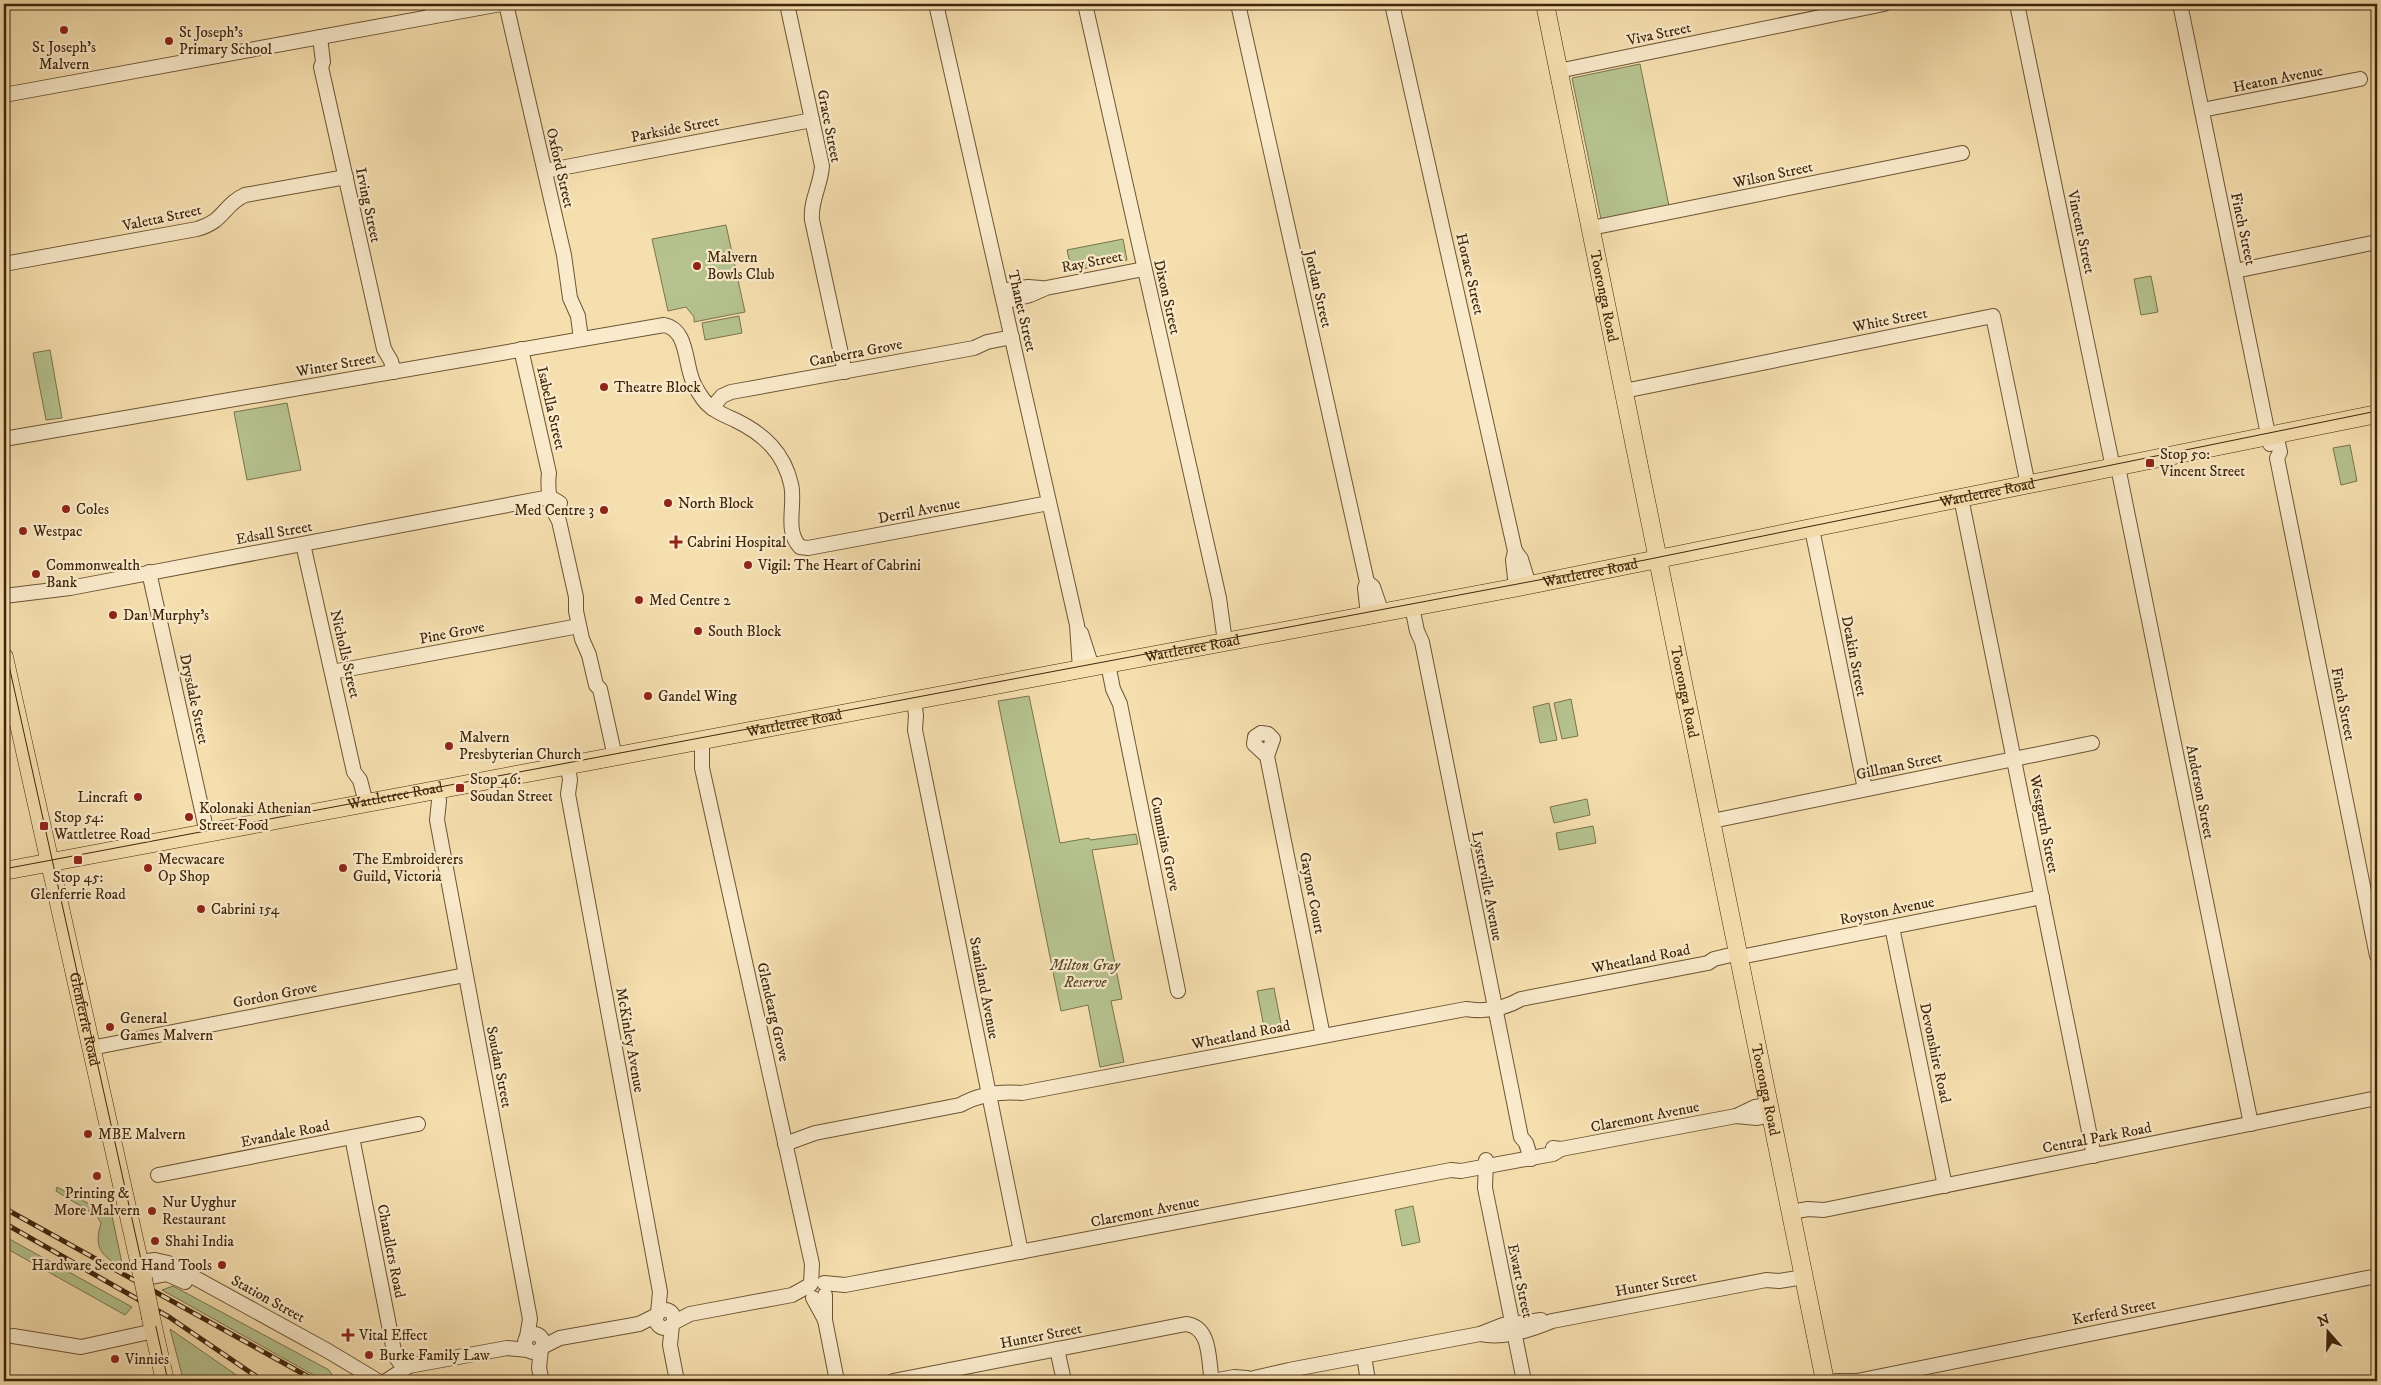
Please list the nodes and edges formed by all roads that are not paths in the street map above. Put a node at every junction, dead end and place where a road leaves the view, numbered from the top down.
1 (501, 4) edge
2 (506, 4) edge
3 (787, 4) edge
4 (936, 4) edge
5 (1085, 4) edge
6 (1238, 4) edge
7 (1392, 4) edge
8 (1545, 4) edge
9 (1884, 4) edge
10 (2018, 4) edge
11 (2180, 4) edge
12 (432, 10) edge
13 (315, 38) junction
14 (1558, 71) junction
15 (2360, 79) dead end
16 (4, 95) edge
17 (2202, 110) junction
18 (812, 120) junction
19 (1962, 153) dead end
20 (545, 171) junction
21 (346, 177) junction
22 (1591, 228) junction
23 (2377, 242) edge
24 (4, 264) edge
25 (1144, 268) junction
26 (2235, 271) junction
27 (1002, 296) junction
28 (581, 339) junction
29 (1012, 340) junction
30 (521, 350) junction
31 (389, 372) junction
32 (845, 372) junction
33 (744, 391) junction
34 (1624, 391) junction
35 (712, 408) junction
36 (2377, 414) edge
37 (726, 416) junction
38 (2272, 435) junction
39 (4, 439) edge
40 (2115, 467) junction
41 (2028, 485) junction
42 (1961, 498) junction
43 (555, 500) junction
44 (1049, 503) junction
45 (1812, 529) junction
46 (304, 544) junction
47 (1659, 560) junction
48 (150, 572) junction
49 (1523, 586) junction
50 (4, 596) edge
51 (576, 597) junction
52 (1416, 606) junction
53 (1375, 614) junction
54 (579, 626) junction
55 (1229, 641) junction
56 (589, 655) junction
57 (4, 657) edge
58 (1099, 666) junction
59 (332, 672) junction
60 (9, 700) edge
61 (908, 702) junction
62 (696, 741) junction
63 (2092, 743) dead end
64 (1267, 756) dead end
65 (611, 758) junction
66 (2014, 759) junction
67 (563, 767) junction
68 (1865, 789) junction
69 (431, 791) junction
70 (361, 804) junction
71 (1712, 821) junction
72 (207, 833) junction
73 (50, 863) junction
74 (4, 871) edge
75 (2042, 897) junction
76 (1892, 927) junction
77 (2377, 956) edge
78 (1739, 957) junction
79 (465, 975) junction
80 (1178, 991) dead end
81 (1494, 1004) junction
82 (1323, 1036) junction
83 (91, 1048) junction
84 (2377, 1098) edge
85 (990, 1100) junction
86 (1770, 1110) junction
87 (418, 1124) dead end
88 (2251, 1124) junction
89 (352, 1138) junction
90 (784, 1139) junction
91 (1524, 1156) junction
92 (2094, 1156) junction
93 (1481, 1164) junction
94 (158, 1175) dead end
95 (1945, 1186) junction
96 (1792, 1217) junction
97 (1021, 1252) junction
98 (141, 1273) junction
99 (1804, 1273) junction
100 (2377, 1276) edge
101 (818, 1290) junction
102 (244, 1310) junction
103 (665, 1319) junction
104 (153, 1325) junction
105 (1514, 1328) junction
106 (13, 1336) dead end
107 (534, 1343) junction
108 (1057, 1349) junction
109 (1364, 1356) junction
110 (540, 1375) edge
111 (396, 1376) edge
112 (1244, 1380) edge
113 (165, 1381) edge
114 (365, 1381) edge
115 (378, 1381) edge
116 (677, 1381) edge
117 (837, 1381) edge
118 (893, 1381) edge
119 (1064, 1381) edge
120 (1212, 1381) edge
121 (1368, 1381) edge
122 (1524, 1381) edge
123 (1825, 1381) edge
124 (1836, 1381) edge
125 (1856, 1381) edge

1 - 12 street
2 - 20 street, Oxford Street
3 - 18 street, Grace Street
4 - 27 street, Thanet Street
5 - 25 street, Dixon Street
6 - 53 street, Jordan Street
7 - 49 street, Horace Street
8 - 14 main road, Tooronga Road
9 - 14 street, Viva Street
10 - 40 street, Vincent Street
11 - 17 street, Finch Street
12 - 13 street
13 - 16 street
13 - 21 street, Irving Street
14 - 22 main road, Tooronga Road
15 - 17 street, Heaton Avenue
17 - 26 street, Finch Street
18 - 20 street, Parkside Street
18 - 32 street, Grace Street
19 - 22 street, Wilson Street
20 - 28 street, Oxford Street
21 - 24 street, Valetta Street
21 - 31 street, Irving Street
22 - 34 main road, Tooronga Road
23 - 26 street
25 - 27 street, Ray Street
25 - 55 street, Dixon Street
26 - 38 street, Finch Street
27 - 29 street, Thanet Street
28 - 30 street, Winter Street
28 - 35 street, Winter Street
29 - 32 street, Canberra Grove
29 - 44 street, Thanet Street
30 - 31 street, Winter Street
30 - 43 street, Isabella Street
31 - 39 street, Winter Street
32 - 33 street, Canberra Grove
33 - 35 street, Canberra Grove
33 - 37 street
34 - 41 street, White Street
34 - 47 main road, Tooronga Road
35 - 37 street
36 - 38 main road, Wattletree Road
37 - 44 street, Derril Avenue
38 - 40 main road, Wattletree Road
38 - 77 street, Finch Street
40 - 41 main road, Wattletree Road
40 - 88 street, Anderson Street
41 - 42 main road, Wattletree Road
42 - 45 main road, Wattletree Road
42 - 66 street, Westgarth Street
43 - 46 street, Edsall Street
43 - 51 street, Isabella Street
44 - 58 street, Thanet Street
45 - 47 main road, Wattletree Road
45 - 68 street, Deakin Street
46 - 48 street, Edsall Street
46 - 59 street, Nicholls Street
47 - 49 main road, Wattletree Road
47 - 71 main road, Tooronga Road
48 - 50 street, Edsall Street
48 - 72 street, Drysdale Street
49 - 52 main road, Wattletree Road
51 - 54 street, Isabella Street
51 - 56 street, Isabella Street
52 - 53 main road, Wattletree Road
52 - 81 street, Lysterville Avenue
53 - 55 main road, Wattletree Road
54 - 56 street, Isabella Street
54 - 59 street, Pine Grove
55 - 58 main road, Wattletree Road
56 - 65 street, Isabella Street
57 - 60 main road, Glenferrie Road
58 - 61 main road, Wattletree Road
58 - 80 street, Cummins Grove
59 - 70 street, Nicholls Street
60 - 73 main road, Glenferrie Road
61 - 62 main road, Wattletree Road
61 - 85 street, Staniland Avenue
62 - 65 main road, Wattletree Road
62 - 90 street, Glendearg Grove
63 - 66 street, Gillman Street
64 - 82 street, Gaynor Court
65 - 67 main road, Wattletree Road
66 - 68 street, Gillman Street
66 - 75 street, Westgarth Street
67 - 69 main road, Wattletree Road
67 - 103 street, McKinley Avenue
68 - 71 street, Gillman Street
69 - 70 main road, Wattletree Road
69 - 79 street, Soudan Street
70 - 72 main road, Wattletree Road
71 - 78 main road, Tooronga Road
72 - 73 main road, Wattletree Road
73 - 74 main road, Wattletree Road
73 - 83 main road, Glenferrie Road
75 - 76 street, Royston Avenue
75 - 92 street, Westgarth Street
76 - 78 street, Royston Avenue
76 - 95 street, Devonshire Road
78 - 81 street, Wheatland Road
78 - 86 main road, Tooronga Road
79 - 83 street, Gordon Grove
79 - 107 street, Soudan Street
81 - 82 street, Wheatland Road
81 - 91 street, Lysterville Avenue
82 - 85 street, Wheatland Road
83 - 98 main road, Glenferrie Road
84 - 88 street, Central Park Road
85 - 90 street, Wheatland Road
85 - 97 street, Staniland Avenue
86 - 91 street, Claremont Avenue
86 - 96 main road, Tooronga Road
87 - 89 street, Evandale Road
88 - 92 street, Central Park Road
89 - 94 street, Evandale Road
89 - 111 street, Chandlers Road
90 - 101 street, Glendearg Grove
91 - 93 street, Claremont Avenue
92 - 95 street, Central Park Road
93 - 97 street, Claremont Avenue
93 - 105 street, Ewart Street
95 - 96 street, Central Park Road
96 - 99 main road, Tooronga Road
97 - 101 street, Claremont Avenue
98 - 102 street, Station Street
98 - 104 main road, Glenferrie Road, bridge
99 - 105 street, Hunter Street
99 - 123 main road, Tooronga Road
100 - 125 street, Kerferd Street
101 - 103 street
101 - 117 street, Glendearg Grove
102 - 114 street, Station Street
102 - 115 street, Station Street
103 - 107 street
103 - 116 street
104 - 106 street
104 - 113 main road, Glenferrie Road
105 - 109 street, Hunter Street
105 - 122 street, Ewart Street
107 - 110 street
107 - 111 street
108 - 118 street, Hunter Street
108 - 119 street
108 - 120 street, Hunter Street
109 - 112 street, Hunter Street
109 - 121 street
112 - 120 street, Hunter Street
124 - 125 street, Kerferd Street

